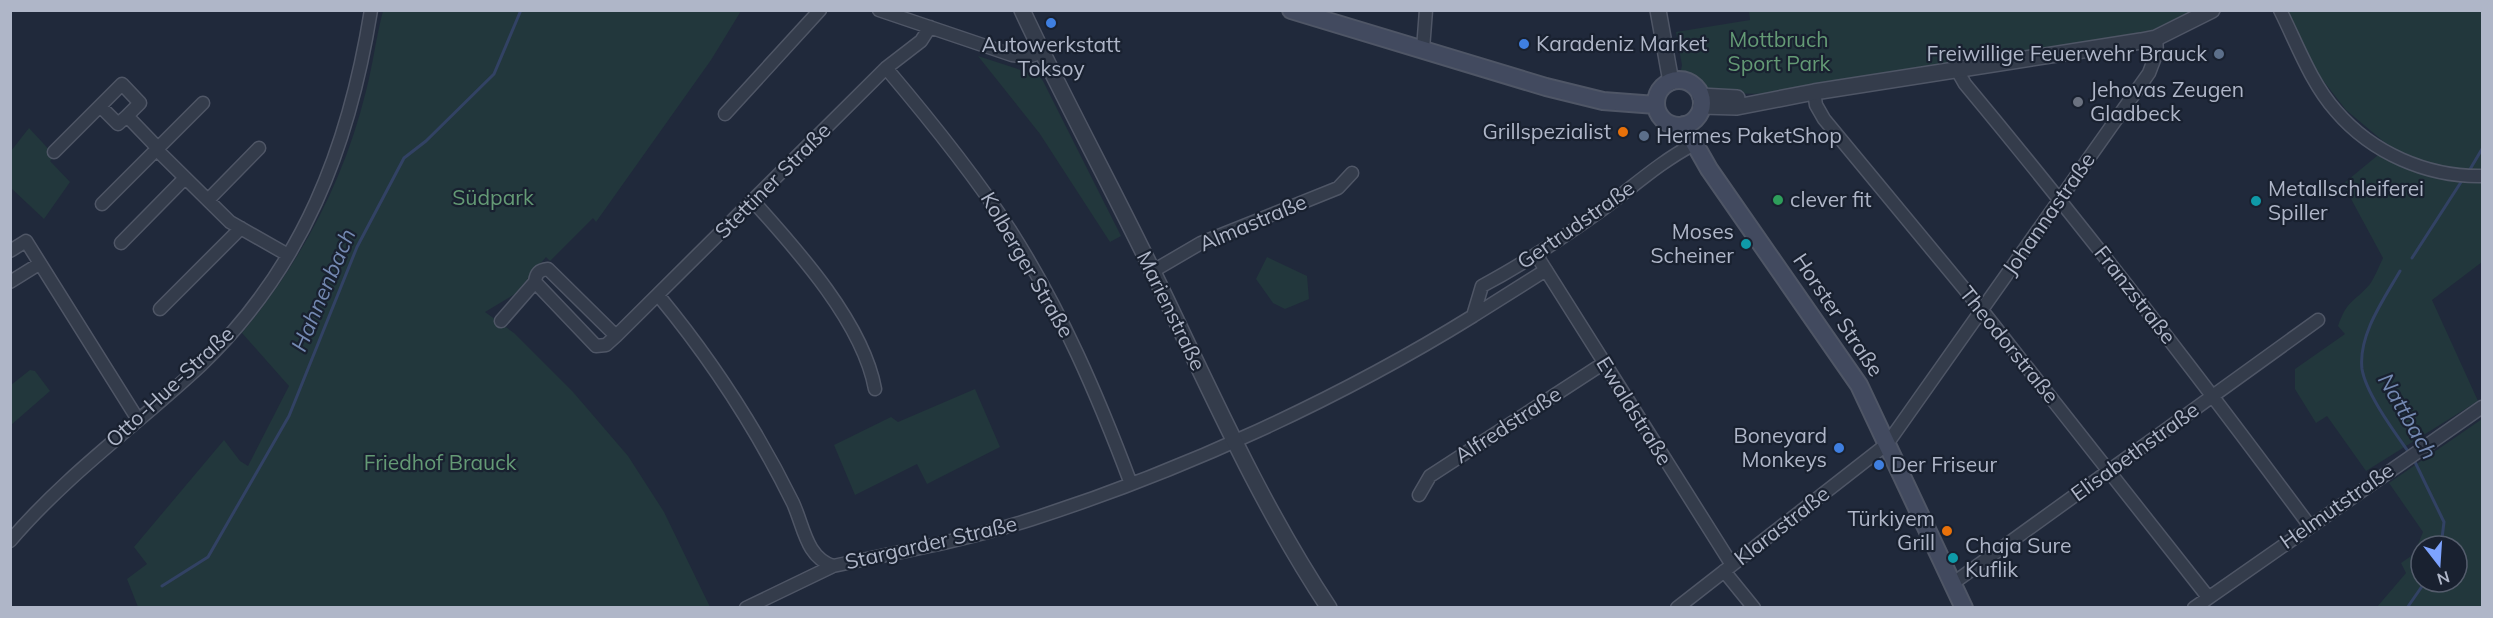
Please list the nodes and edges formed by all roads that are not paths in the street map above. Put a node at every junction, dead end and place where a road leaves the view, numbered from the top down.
1 (371, 10) edge
2 (820, 10) edge
3 (879, 10) edge
4 (1022, 10) edge
5 (1291, 10) edge
6 (1426, 10) edge
7 (1658, 10) edge
8 (2212, 10) edge
9 (2280, 10) edge
10 (930, 27) junction
11 (2156, 45) junction
12 (1423, 49) junction
13 (1043, 52) junction
14 (886, 68) junction
15 (1957, 70) junction
16 (1671, 82) junction
17 (1814, 92) junction
18 (1701, 101) junction
19 (203, 103) dead end
20 (1656, 105) junction
21 (100, 106) junction
22 (725, 114) dead end
23 (127, 116) junction
24 (1684, 125) junction
25 (1694, 144) junction
26 (260, 148) dead end
27 (157, 150) junction
28 (54, 152) dead end
29 (1352, 173) dead end
30 (2482, 176) edge
31 (185, 178) junction
32 (2060, 198) junction
33 (208, 200) junction
34 (753, 201) junction
35 (102, 204) dead end
36 (241, 228) junction
37 (121, 243) dead end
38 (10, 251) edge
39 (288, 255) junction
40 (1537, 256) junction
41 (39, 264) junction
42 (1546, 270) junction
43 (1153, 271) junction
44 (10, 282) edge
45 (535, 282) junction
46 (658, 295) junction
47 (160, 309) dead end
48 (1981, 309) junction
49 (1473, 315) junction
50 (2318, 320) dead end
51 (501, 321) dead end
52 (616, 336) junction
53 (1604, 363) junction
54 (875, 389) dead end
55 (2213, 396) junction
56 (2482, 407) edge
57 (137, 418) junction
58 (1233, 440) junction
59 (1887, 444) junction
60 (2110, 471) junction
61 (1131, 484) junction
62 (1419, 495) dead end
63 (2309, 525) junction
64 (10, 541) edge
65 (833, 566) junction
66 (1728, 568) junction
67 (1952, 584) junction
68 (2208, 597) junction
69 (746, 608) edge
70 (1329, 608) edge
71 (1677, 608) edge
72 (1754, 608) edge
73 (1964, 608) edge
74 (2194, 608) edge

1 - 39 street, Otto-Hue-Straße
2 - 22 street
3 - 10 street
4 - 13 street, Marienstraße
5 - 12 main road
6 - 12 street
7 - 16 street
8 - 11 street
9 - 30 street
10 - 13 street
10 - 14 street, Stettiner Straße
11 - 15 street
11 - 32 street, Johannastraße
12 - 20 main road
13 - 43 street, Marienstraße
14 - 34 street, Stettiner Straße
14 - 61 street, Kolberger Straße
15 - 17 street
15 - 32 street, Franzstraße
16 - 18 main road
16 - 20 main road
17 - 18 street
17 - 48 street, Theodorstraße
18 - 24 main road
19 - 27 street
20 - 24 main road
21 - 23 street
21 - 23 street
21 - 28 street
23 - 27 street
24 - 25 main road, Horster Straße
25 - 40 street, Gertrudstraße
25 - 59 main road, Horster Straße
26 - 33 street
27 - 31 street
27 - 35 street
29 - 43 street, Almastraße
31 - 33 street
31 - 37 street
32 - 48 street, Johannastraße
32 - 55 street, Franzstraße
33 - 36 street
34 - 46 street, Stettiner Straße
34 - 54 street
36 - 39 street
36 - 47 street
38 - 41 street
39 - 57 street, Otto-Hue-Straße
40 - 42 street, Ewaldstraße
40 - 49 street, Gertrudstraße
41 - 44 street
41 - 57 street
42 - 49 street, Gertrudstraße
42 - 53 street, Ewaldstraße
43 - 58 street, Marienstraße
45 - 51 street
45 - 52 street
45 - 52 street
46 - 52 street, Stettiner Straße
46 - 65 street, Stargarder Straße
48 - 59 street, Johannastraße
48 - 60 street, Theodorstraße
49 - 58 street, Gertrudstraße
50 - 55 street, Elisabethstraße
53 - 62 street, Alfredstraße
53 - 66 street, Ewaldstraße
55 - 60 street, Elisabethstraße
55 - 63 street, Franzstraße
56 - 63 street, Helmutstraße
57 - 64 street, Otto-Hue-Straße
58 - 61 street, Stargarder Straße
58 - 70 street, Marienstraße
59 - 66 street, Klarastraße
59 - 67 main road, Horster Straße
60 - 67 street, Elisabethstraße
60 - 68 street, Theodorstraße
61 - 65 street, Stargarder Straße
63 - 68 street, Helmutstraße
65 - 69 street
66 - 71 street, Klarastraße
66 - 72 street, Ewaldstraße
67 - 73 main road, Horster Straße
68 - 74 street, Helmutstraße

